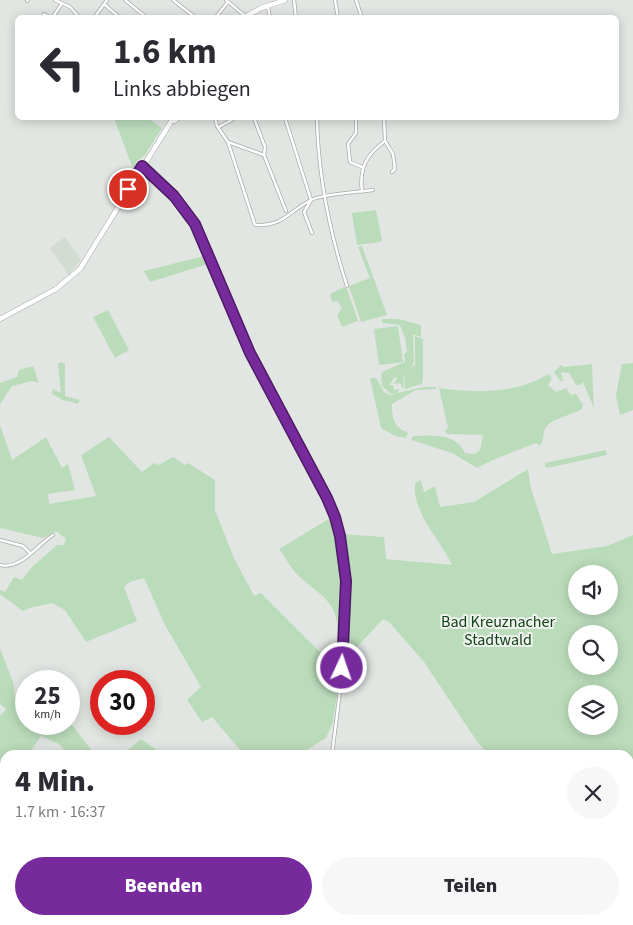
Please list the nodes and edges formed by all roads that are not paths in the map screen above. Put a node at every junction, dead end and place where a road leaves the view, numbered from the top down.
1 (55, 0) edge
2 (107, 0) edge
3 (125, 0) edge
4 (173, 0) edge
5 (285, 0) edge
6 (294, 0) edge
7 (335, 0) edge
8 (357, 0) edge
9 (227, 1) edge
10 (104, 4) junction
11 (62, 5) junction
12 (268, 5) junction
13 (54, 15) edge
14 (77, 15) edge
15 (96, 15) edge
16 (117, 15) edge
17 (143, 15) edge
18 (192, 15) edge
19 (217, 15) edge
20 (242, 15) edge
21 (248, 15) edge
22 (270, 15) edge
23 (296, 15) edge
24 (338, 15) edge
25 (361, 15) edge
26 (170, 120) edge
27 (216, 120) edge
28 (232, 120) edge
29 (255, 120) edge
30 (286, 120) edge
31 (317, 120) edge
32 (356, 120) edge
33 (384, 120) edge
34 (218, 128) junction
35 (385, 141) junction
36 (228, 142) junction
37 (264, 155) junction
38 (142, 166) junction
39 (362, 167) junction
40 (392, 172) dead end
41 (373, 190) dead end
42 (362, 192) junction
43 (323, 197) junction
44 (311, 200) junction
45 (286, 211) dead end
46 (312, 233) dead end
47 (347, 286) dead end
48 (0, 319) edge
49 (53, 535) dead end
50 (0, 540) edge
51 (30, 553) junction
52 (0, 565) edge
53 (333, 750) edge

1 - 11 street
2 - 10 street
3 - 17 street
4 - 18 street
5 - 12 main road
6 - 23 street
7 - 24 street
8 - 25 street
9 - 19 street
9 - 20 street
10 - 15 street
10 - 16 street
11 - 13 street
11 - 14 street
12 - 21 main road
12 - 22 street
26 - 38 main road
27 - 34 street
28 - 34 street
29 - 37 street
30 - 44 street
31 - 43 street
32 - 39 street
33 - 35 street
34 - 36 street
35 - 39 street
35 - 40 street
36 - 37 street
36 - 44 street
37 - 45 street
38 - 48 main road
38 - 53 street
39 - 42 street
41 - 42 street
42 - 43 street
43 - 44 street
43 - 47 street
44 - 46 street
49 - 51 street
50 - 51 street
51 - 52 street

